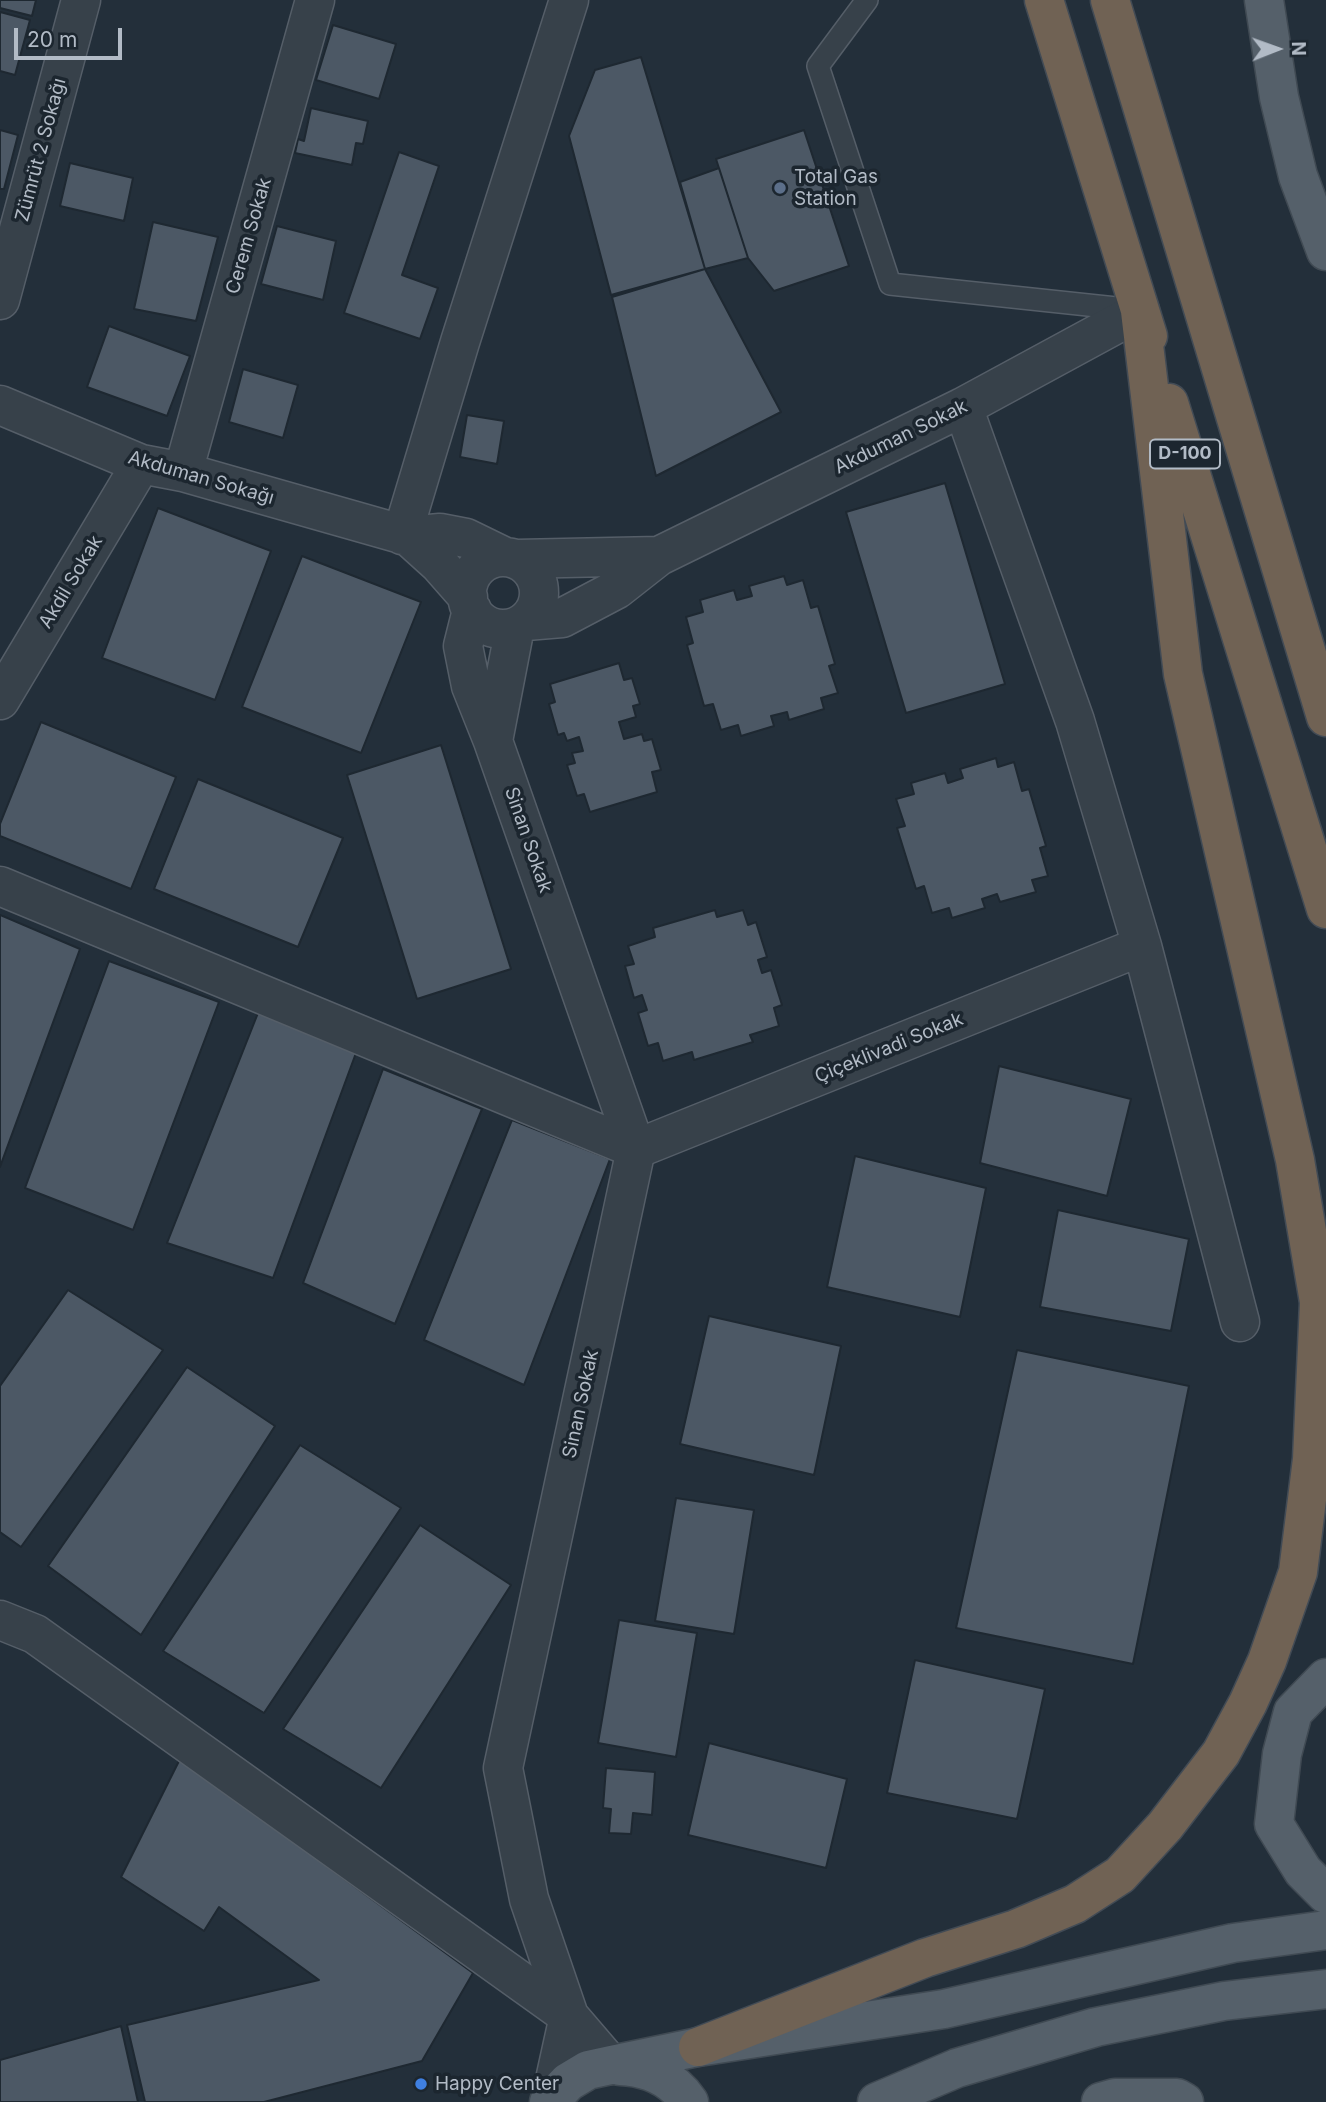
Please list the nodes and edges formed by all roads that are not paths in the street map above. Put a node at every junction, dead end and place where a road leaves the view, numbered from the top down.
1 (81, 0) edge
2 (315, 0) edge
3 (569, 0) edge
4 (867, 0) edge
5 (1044, 0) edge
6 (1110, 0) edge
7 (1264, 0) edge
8 (1326, 251) edge
9 (0, 300) edge
10 (1140, 311) junction
11 (0, 405) edge
12 (962, 407) junction
13 (141, 464) junction
14 (183, 472) junction
15 (405, 536) junction
16 (659, 556) junction
17 (511, 558) junction
18 (470, 604) junction
19 (520, 624) junction
20 (0, 700) edge
21 (1326, 718) edge
22 (493, 741) junction
23 (0, 887) edge
24 (1326, 909) edge
25 (1142, 946) junction
26 (636, 1149) junction
27 (1240, 1322) dead end
28 (0, 1620) edge
29 (1326, 1678) edge
30 (1326, 1894) edge
31 (1326, 1930) edge
32 (1326, 1989) edge
33 (569, 2016) junction
34 (698, 2047) junction
35 (611, 2065) junction
36 (547, 2101) edge
37 (689, 2102) edge
38 (877, 2102) edge
39 (1101, 2102) edge
40 (1184, 2102) edge

1 - 9 street, Zümrüt 2 Sokağı
2 - 14 street, Cerem Sokak
3 - 15 street
4 - 10 lane
5 - 10 highway, D-100
6 - 21 highway, D-100
7 - 8 main road
10 - 12 street, Akduman Sokak
10 - 24 highway, D-100
10 - 34 highway
11 - 13 street, Akduman Sokağı
12 - 16 street, Akduman Sokak
12 - 25 street
13 - 14 street, Akduman Sokağı
13 - 20 street, Akdil Sokak
14 - 15 street, Akduman Sokağı
15 - 17 street, Akduman Sokağı
15 - 18 street, Akduman Sokağı
16 - 17 street, Akduman Sokak
16 - 19 street, Akduman Sokak
17 - 18 street
17 - 19 street
18 - 19 street
18 - 22 street, Sinan Sokak
19 - 22 street, Sinan Sokak
22 - 26 street, Sinan Sokak
23 - 26 street
25 - 26 street, Çiçeklivadi Sokak
25 - 27 street
26 - 33 street, Sinan Sokak
28 - 33 street
29 - 30 main road
31 - 34 main road
32 - 38 main road
33 - 35 street, Sinan Sokak
33 - 36 street
34 - 35 main road
35 - 36 main road
35 - 37 main road
39 - 40 main road

